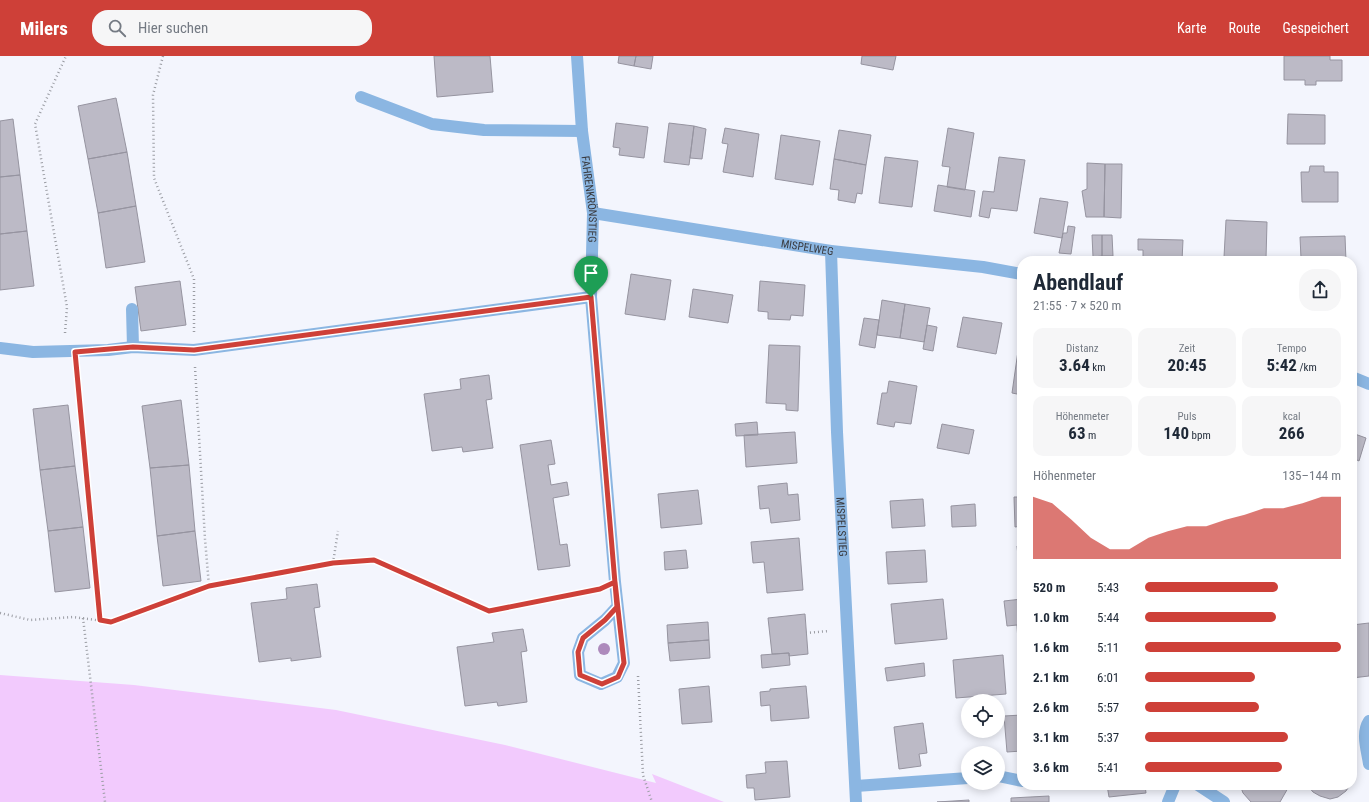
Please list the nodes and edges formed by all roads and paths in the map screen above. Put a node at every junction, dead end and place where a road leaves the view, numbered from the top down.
1 (66, 56) edge
2 (163, 56) edge
3 (577, 56) edge
4 (361, 97) dead end
5 (582, 131) junction
6 (593, 213) junction
7 (831, 251) junction
8 (1017, 273) edge
9 (591, 297) junction
10 (132, 309) dead end
11 (133, 347) junction
12 (0, 348) edge
13 (194, 350) junction
14 (70, 351) junction
15 (1357, 379) edge
16 (1369, 384) edge
17 (338, 531) dead end
18 (333, 563) junction
19 (615, 582) junction
20 (209, 586) junction
21 (617, 607) junction
22 (0, 613) edge
23 (83, 618) junction
24 (100, 620) junction
25 (848, 630) junction
26 (806, 633) dead end
27 (624, 663) junction
28 (1369, 720) edge
29 (1369, 764) edge
30 (1005, 777) edge
31 (961, 778) edge
32 (1017, 780) edge
33 (856, 786) junction
34 (1174, 790) edge
35 (1206, 790) edge
36 (105, 802) edge
37 (652, 802) edge
38 (856, 802) edge
39 (1168, 802) edge
40 (1224, 802) edge

1 - 14 path
2 - 13 path
3 - 5 street, FAHRENKRÖNSTIEG
4 - 5 street
5 - 6 street, FAHRENKRÖNSTIEG
6 - 7 street, MISPELWEG
6 - 9 street, FAHRENKRÖNSTIEG
7 - 8 street, MISPELWEG
7 - 25 street, MISPELSTIEG
9 - 13 street
9 - 19 street, FAHRENKRÖNSTIEG
10 - 11 street
11 - 13 street
11 - 14 street
12 - 14 street
13 - 20 path
14 - 24 path
15 - 16 street
17 - 18 path
18 - 19 path
18 - 20 path
19 - 21 street, FAHRENKRÖNSTIEG
20 - 24 path
21 - 27 street, FAHRENKRÖNSTIEG
21 - 27 street
22 - 23 path
23 - 24 path
23 - 36 path
25 - 26 path
25 - 33 street, MISPELSTIEG
27 - 37 path
28 - 29 street
30 - 32 street
31 - 33 street
33 - 38 street, MISPELSTIEG
34 - 39 street
35 - 40 street

